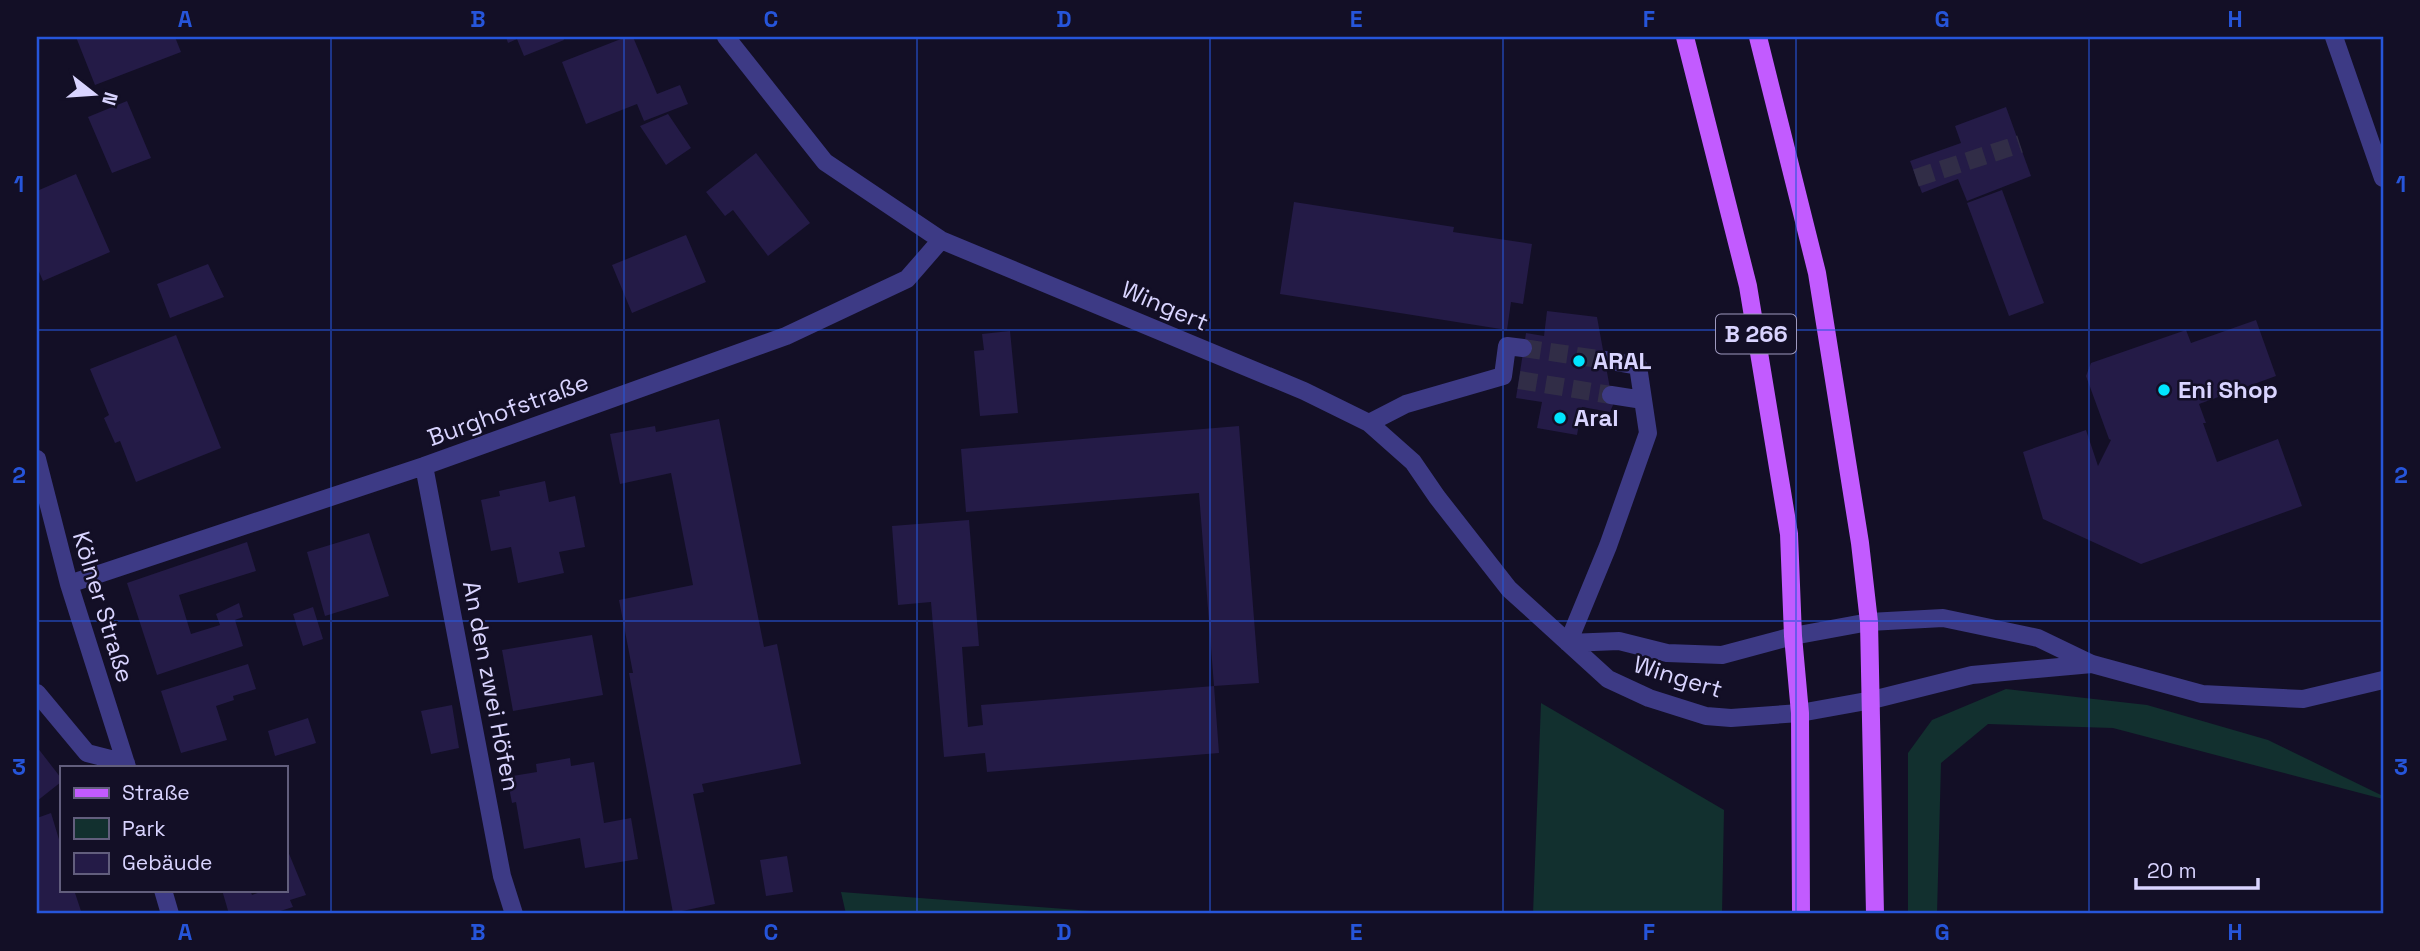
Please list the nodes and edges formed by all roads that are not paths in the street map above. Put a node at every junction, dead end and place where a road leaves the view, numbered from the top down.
1 (726, 37) edge
2 (1685, 37) edge
3 (1758, 37) edge
4 (2334, 37) edge
5 (2383, 178) edge
6 (941, 240) junction
7 (1523, 348) dead end
8 (1605, 360) tunnel mouth
9 (1611, 395) tunnel mouth
10 (1643, 400) junction
11 (1369, 423) junction
12 (37, 459) edge
13 (424, 466) junction
14 (69, 583) junction
15 (1869, 622) junction
16 (1793, 636) junction
17 (1568, 642) junction
18 (2092, 664) junction
19 (2383, 680) edge
20 (37, 693) edge
21 (1871, 700) junction
22 (1800, 713) junction
23 (126, 765) edge
24 (164, 892) edge
25 (170, 914) edge
26 (514, 914) edge
27 (1801, 914) edge
28 (1875, 914) edge

1 - 6 street, Wingert
2 - 16 main road, B 266
3 - 15 main road, B 266
4 - 5 street
6 - 11 street, Wingert
6 - 13 street, Burghofstraße
7 - 11 street
8 - 10 street
9 - 10 street
10 - 17 street
11 - 17 street, Wingert
12 - 14 street, Kölner Straße
13 - 14 street, Burghofstraße
13 - 26 street, An den zwei Höfen
14 - 23 street, Kölner Straße
15 - 16 street, Wingert
15 - 18 street, Wingert
15 - 21 main road, B 266
16 - 17 street, Wingert
16 - 22 main road, B 266
17 - 22 street, Wingert
18 - 19 street
18 - 21 street, Wingert
20 - 23 street
21 - 22 street, Wingert
21 - 28 main road, B 266
22 - 27 main road, B 266
24 - 25 street

